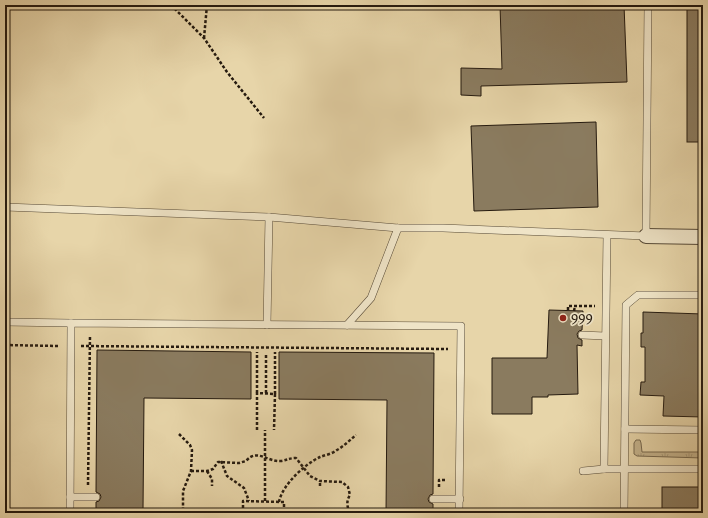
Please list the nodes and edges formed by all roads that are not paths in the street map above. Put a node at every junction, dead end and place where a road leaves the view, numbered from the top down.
1 (648, 5) edge
2 (5, 207) edge
3 (269, 217) junction
4 (398, 228) junction
5 (607, 234) junction
6 (646, 236) junction
7 (703, 238) edge
8 (703, 295) edge
9 (5, 322) edge
10 (71, 323) junction
11 (267, 325) junction
12 (347, 325) junction
13 (582, 335) dead end
14 (605, 336) junction
15 (625, 429) junction
16 (703, 430) edge
17 (604, 469) junction
18 (625, 469) junction
19 (703, 469) edge
20 (583, 471) dead end
21 (70, 497) junction
22 (92, 497) road end
23 (433, 499) dead end
24 (460, 499) junction
25 (70, 513) edge
26 (459, 513) edge
27 (624, 513) edge

1 - 6 lane
2 - 3 lane
3 - 4 lane
3 - 11 lane
4 - 5 lane
4 - 12 lane
5 - 6 lane
5 - 14 lane
6 - 7 street
8 - 15 lane
9 - 10 lane
10 - 11 lane
10 - 21 lane
11 - 12 lane
12 - 24 lane
13 - 14 lane
14 - 17 lane
15 - 16 lane
15 - 18 lane
17 - 18 lane
17 - 20 lane
18 - 19 lane
18 - 27 lane
21 - 22 lane
21 - 25 lane
23 - 24 lane
24 - 26 lane

